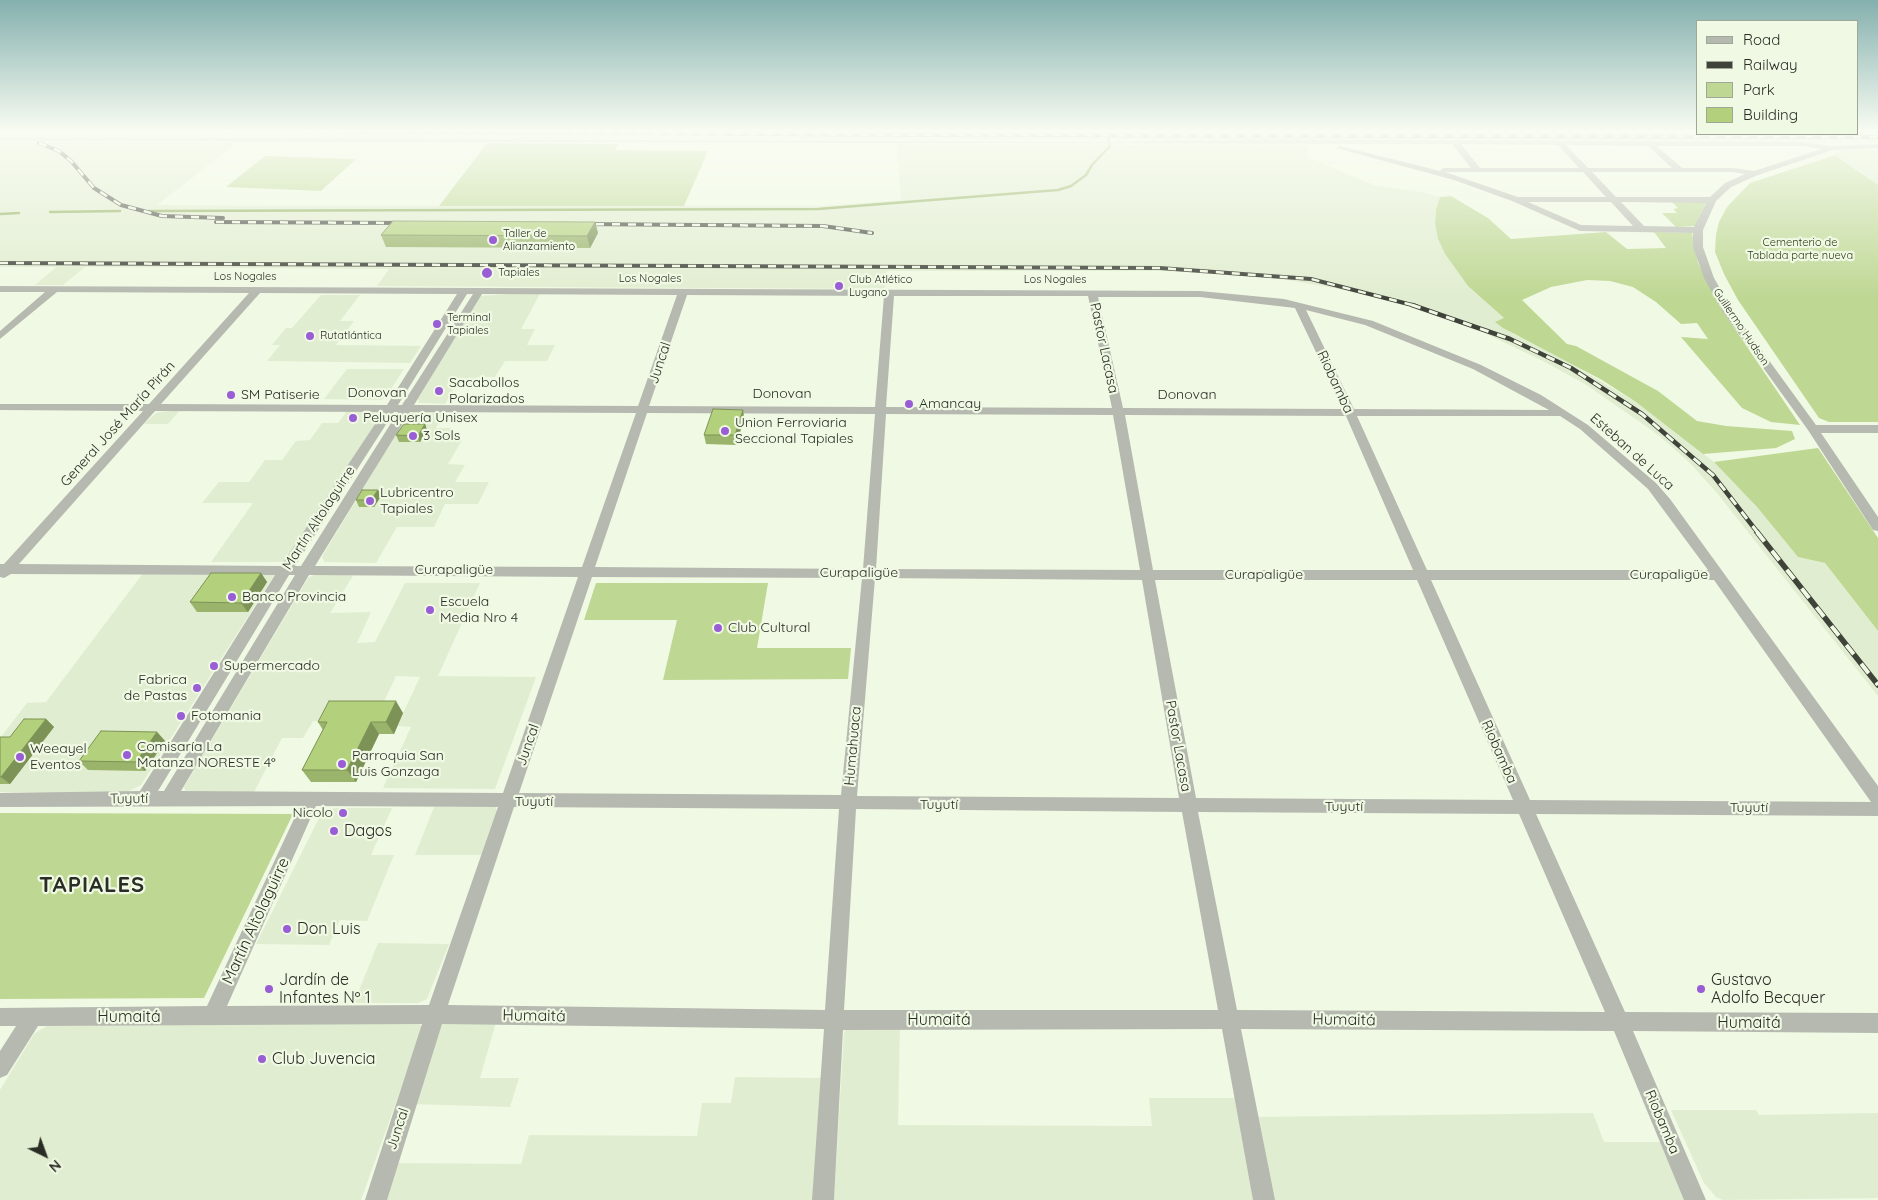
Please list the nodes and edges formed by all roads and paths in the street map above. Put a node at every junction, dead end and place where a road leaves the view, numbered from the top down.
1 (1476, 186) edge
2 (1600, 186) edge
3 (1727, 186) edge
4 (1611, 198) junction
5 (1515, 199) junction
6 (1712, 200) junction
7 (1641, 229) junction
8 (1698, 230) junction
9 (0, 289) edge
10 (55, 289) junction
11 (258, 290) junction
12 (464, 290) junction
13 (480, 290) junction
14 (683, 292) junction
15 (889, 292) junction
16 (1092, 293) junction
17 (1299, 306) junction
18 (0, 336) edge
19 (154, 406) junction
20 (0, 407) edge
21 (391, 408) junction
22 (406, 408) junction
23 (645, 409) junction
24 (882, 409) junction
25 (1118, 410) junction
26 (1349, 410) junction
27 (1563, 413) junction
28 (1878, 429) edge
29 (1813, 430) junction
30 (1878, 527) edge
31 (286, 569) junction
32 (306, 569) junction
33 (588, 571) junction
34 (3, 572) edge
35 (869, 573) junction
36 (1146, 575) junction
37 (1420, 575) junction
38 (1718, 575) junction
39 (144, 799) junction
40 (168, 799) junction
41 (1878, 799) edge
42 (0, 800) edge
43 (311, 800) junction
44 (508, 802) junction
45 (848, 804) junction
46 (1189, 806) junction
47 (1523, 807) junction
48 (1878, 809) edge
49 (435, 1014) junction
50 (213, 1015) junction
51 (34, 1016) junction
52 (1, 1019) edge
53 (1229, 1019) junction
54 (834, 1020) junction
55 (1620, 1023) junction
56 (1878, 1024) edge
57 (0, 1068) edge
58 (376, 1200) edge
59 (823, 1200) edge
60 (1264, 1200) edge
61 (1695, 1200) edge

1 - 5 street
2 - 4 street
3 - 6 street, Guillermo Hudson
4 - 5 street
4 - 6 street
4 - 7 street
5 - 7 street
6 - 8 street, Guillermo Hudson
7 - 8 street
8 - 29 street, Guillermo Hudson
9 - 10 street, Los Nogales
10 - 11 street, Los Nogales
10 - 18 street
11 - 12 street, Los Nogales
11 - 19 street, General José María Pirán
12 - 13 street, Los Nogales
12 - 21 street, Martín Altolaguirre
13 - 14 street, Los Nogales
13 - 22 street, Martín Altolaguirre
14 - 15 street, Los Nogales
14 - 23 street, Juncal
15 - 16 street, Los Nogales
15 - 24 street, Humahuaca
16 - 17 street, Los Nogales
16 - 25 street, Pastor Lacasa
17 - 26 street, Riobamba
17 - 27 street, Esteban de Luca
19 - 20 street, Donovan
19 - 21 street, Donovan
19 - 34 street, General José María Pirán
21 - 22 street, Donovan
21 - 31 street, Martín Altolaguirre
22 - 23 street, Donovan
22 - 32 street, Martín Altolaguirre
23 - 24 street, Donovan
23 - 33 street, Juncal
24 - 25 street, Donovan
24 - 35 street, Humahuaca
25 - 26 street, Donovan
25 - 36 street, Pastor Lacasa
26 - 27 street, Donovan
26 - 37 street, Riobamba
27 - 38 street, Esteban de Luca
28 - 29 street
29 - 30 street, Guillermo Hudson
31 - 32 street, Curapaligüe
31 - 34 street, Curapaligüe
31 - 39 street, Martín Altolaguirre
32 - 33 street, Curapaligüe
32 - 40 street, Martín Altolaguirre
33 - 35 street, Curapaligüe
33 - 44 street, Juncal
35 - 36 street, Curapaligüe
35 - 45 street, Humahuaca
36 - 37 street, Curapaligüe
36 - 46 street, Pastor Lacasa
37 - 38 street, Curapaligüe
37 - 47 street, Riobamba
38 - 41 street, Esteban de Luca
39 - 40 street, Tuyutí
39 - 42 street, Tuyutí
40 - 43 street, Tuyutí
43 - 44 street, Tuyutí
43 - 50 street, Martín Altolaguirre
44 - 45 street, Tuyutí
44 - 49 street, Juncal
45 - 46 street, Tuyutí
45 - 54 street, Humahuaca
46 - 47 street, Tuyutí
46 - 53 street, Pastor Lacasa
47 - 48 street, Tuyutí
47 - 55 street, Riobamba
49 - 50 street, Humaitá
49 - 54 street, Humaitá
49 - 58 street, Juncal
50 - 51 street, Humaitá
51 - 52 street, Humaitá
51 - 57 street
53 - 54 street, Humaitá
53 - 55 street, Humaitá
53 - 60 street, Pastor Lacasa
54 - 59 street, Humahuaca
55 - 56 street, Humaitá
55 - 61 street, Riobamba

